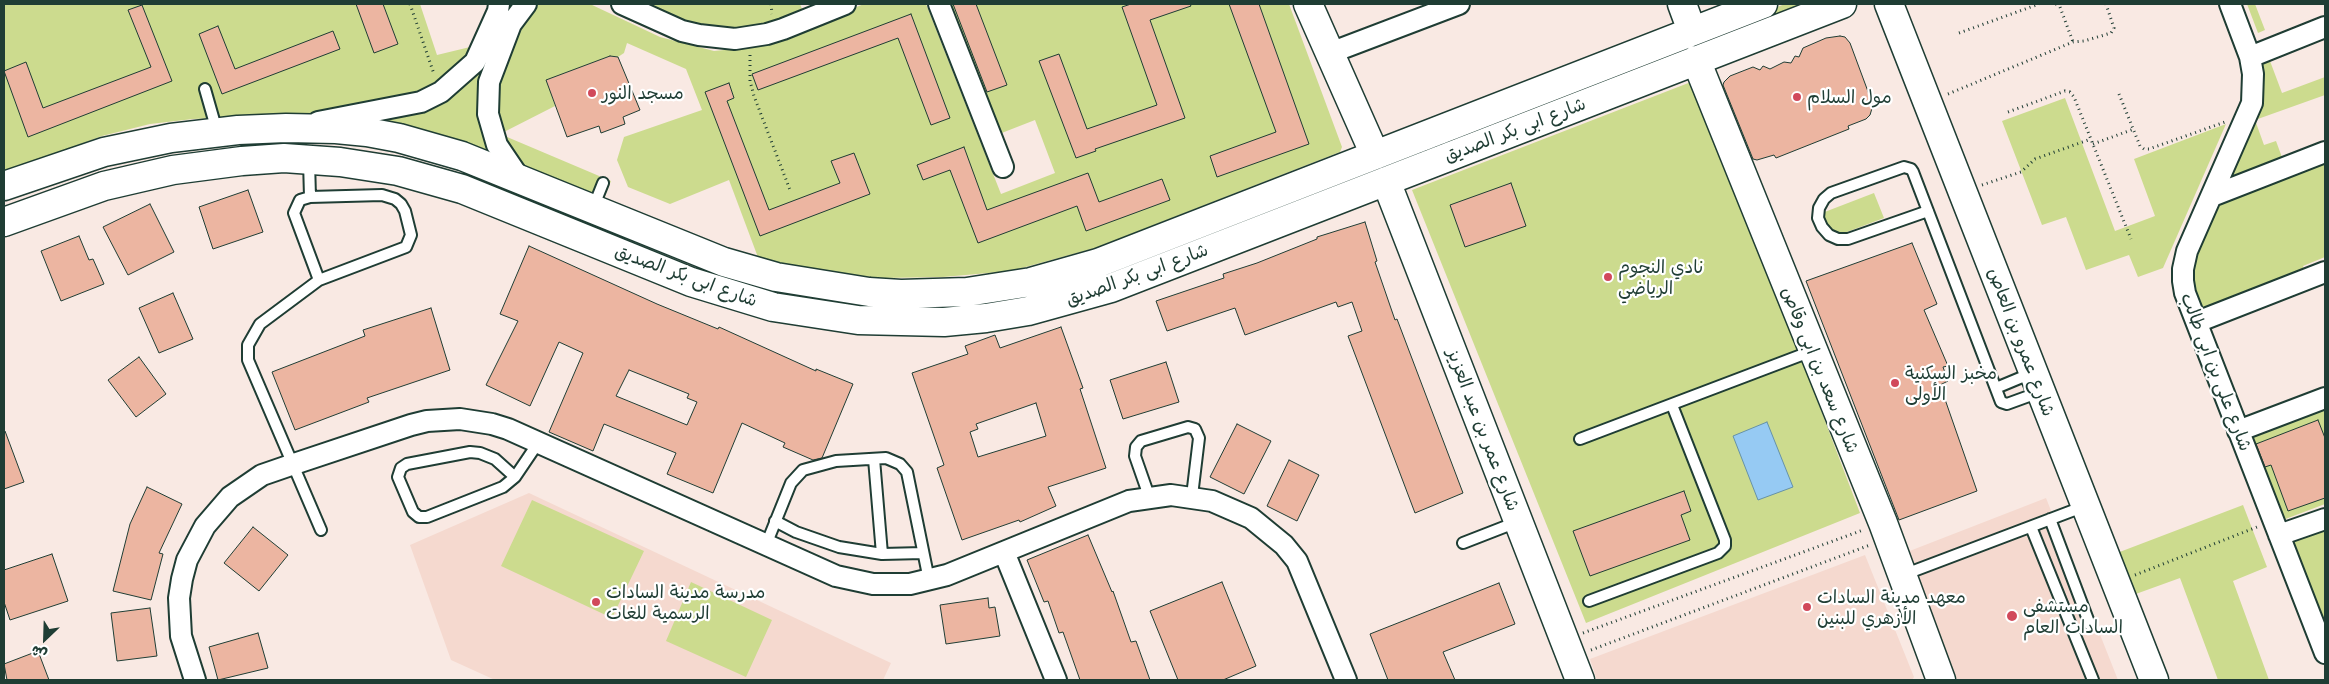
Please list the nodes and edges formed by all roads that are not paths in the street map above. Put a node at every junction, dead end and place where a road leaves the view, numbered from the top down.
1 (499, 4) edge
2 (526, 4) edge
3 (622, 4) edge
4 (845, 4) edge
5 (939, 4) edge
6 (1308, 4) edge
7 (1458, 4) edge
8 (1682, 4) edge
9 (1763, 4) edge
10 (1842, 4) edge
11 (1889, 4) edge
12 (2230, 4) edge
13 (2325, 27) edge
14 (1692, 31) junction
15 (1330, 53) junction
16 (2250, 57) junction
17 (1696, 60) junction
18 (206, 89) dead end
19 (1487, 111) junction
20 (286, 128) junction
21 (217, 132) junction
22 (1498, 137) junction
23 (2325, 152) edge
24 (1375, 155) junction
25 (308, 159) junction
26 (1003, 167) dead end
27 (520, 180) junction
28 (1386, 181) junction
29 (602, 183) dead end
30 (4, 186) edge
31 (2212, 196) junction
32 (310, 197) junction
33 (592, 209) junction
34 (1928, 211) junction
35 (4, 222) edge
36 (702, 253) junction
37 (2325, 272) edge
38 (1065, 274) junction
39 (319, 280) junction
40 (691, 282) junction
41 (1070, 301) junction
42 (2197, 322) junction
43 (1812, 351) junction
44 (2037, 382) junction
45 (1996, 388) junction
46 (2325, 398) edge
47 (1672, 405) junction
48 (2238, 431) junction
49 (1580, 439) dead end
50 (538, 443) junction
51 (874, 459) junction
52 (292, 465) junction
53 (515, 477) junction
54 (1149, 496) junction
55 (1192, 496) junction
56 (2085, 506) junction
57 (2325, 518) edge
58 (2050, 519) junction
59 (775, 521) junction
60 (1518, 521) junction
61 (2032, 526) junction
62 (2276, 528) junction
63 (321, 530) dead end
64 (1463, 543) dead end
65 (766, 545) junction
66 (1004, 552) junction
67 (923, 553) junction
68 (882, 554) junction
69 (1902, 576) junction
70 (929, 580) junction
71 (1589, 601) dead end
72 (2090, 625) dead end
73 (2323, 642) edge
74 (1572, 659) edge
75 (195, 680) edge
76 (1056, 680) edge
77 (1346, 680) edge
78 (1941, 680) edge
79 (2093, 680) edge
80 (2154, 680) edge

1 - 20 street
2 - 27 street
3 - 4 street
5 - 26 street
6 - 15 main road
7 - 15 street
8 - 14 main road
9 - 14 main road, شارع ابى بكر الصديق
10 - 17 main road, شارع ابى بكر الصديق
11 - 44 main road, شارع عمرو بن العاص
12 - 16 street, شارع على بن ابى طالب
13 - 16 street
14 - 19 main road, شارع ابى بكر الصديق
15 - 24 main road
16 - 31 street, شارع على بن ابى طالب
17 - 22 main road, شارع ابى بكر الصديق
17 - 43 main road, شارع سعد بن ابى وقاص
18 - 21 lane
19 - 22 main road
19 - 24 main road, شارع ابى بكر الصديق
20 - 21 main road, شارع ابى بكر الصديق
20 - 27 main road, شارع ابى بكر الصديق
21 - 30 main road, شارع ابى بكر الصديق
22 - 28 main road, شارع ابى بكر الصديق
23 - 31 street
24 - 38 main road, شارع ابى بكر الصديق
25 - 32 lane
25 - 35 main road, شارع ابى بكر الصديق
25 - 40 main road, شارع ابى بكر الصديق
27 - 33 main road, شارع ابى بكر الصديق
28 - 41 main road, شارع ابى بكر الصديق
28 - 60 main road, شارع عمر بن عبد العزيز
29 - 33 lane
31 - 42 street, شارع على بن ابى طالب
32 - 39 lane
32 - 39 lane
33 - 36 main road, شارع ابى بكر الصديق
34 - 34 lane
34 - 45 lane
36 - 38 main road, شارع ابى بكر الصديق
36 - 40 main road
37 - 42 street
38 - 41 main road
39 - 52 lane
40 - 41 main road, شارع ابى بكر الصديق
42 - 48 street, شارع على بن ابى طالب
43 - 47 lane
43 - 69 main road, شارع سعد بن ابى وقاص
44 - 45 lane
44 - 45 lane
44 - 56 main road, شارع عمرو بن العاص
46 - 48 street
47 - 49 lane
47 - 71 lane
48 - 62 street, شارع على بن ابى طالب
50 - 52 street
50 - 53 lane
50 - 65 street
51 - 59 lane
51 - 67 lane
51 - 68 lane
52 - 63 lane
52 - 75 street
53 - 53 lane
54 - 55 street
54 - 55 lane
54 - 66 street
55 - 77 street
56 - 58 lane
56 - 80 main road, شارع عمرو بن العاص
57 - 62 street
58 - 61 lane
58 - 72 lane
59 - 65 lane
59 - 68 lane
60 - 64 lane
60 - 74 main road, شارع عمر بن عبد العزيز
61 - 69 lane
61 - 79 lane
62 - 73 street, شارع على بن ابى طالب
65 - 70 street
66 - 70 street
66 - 76 street
67 - 68 lane
67 - 70 lane
69 - 78 main road, شارع سعد بن ابى وقاص

